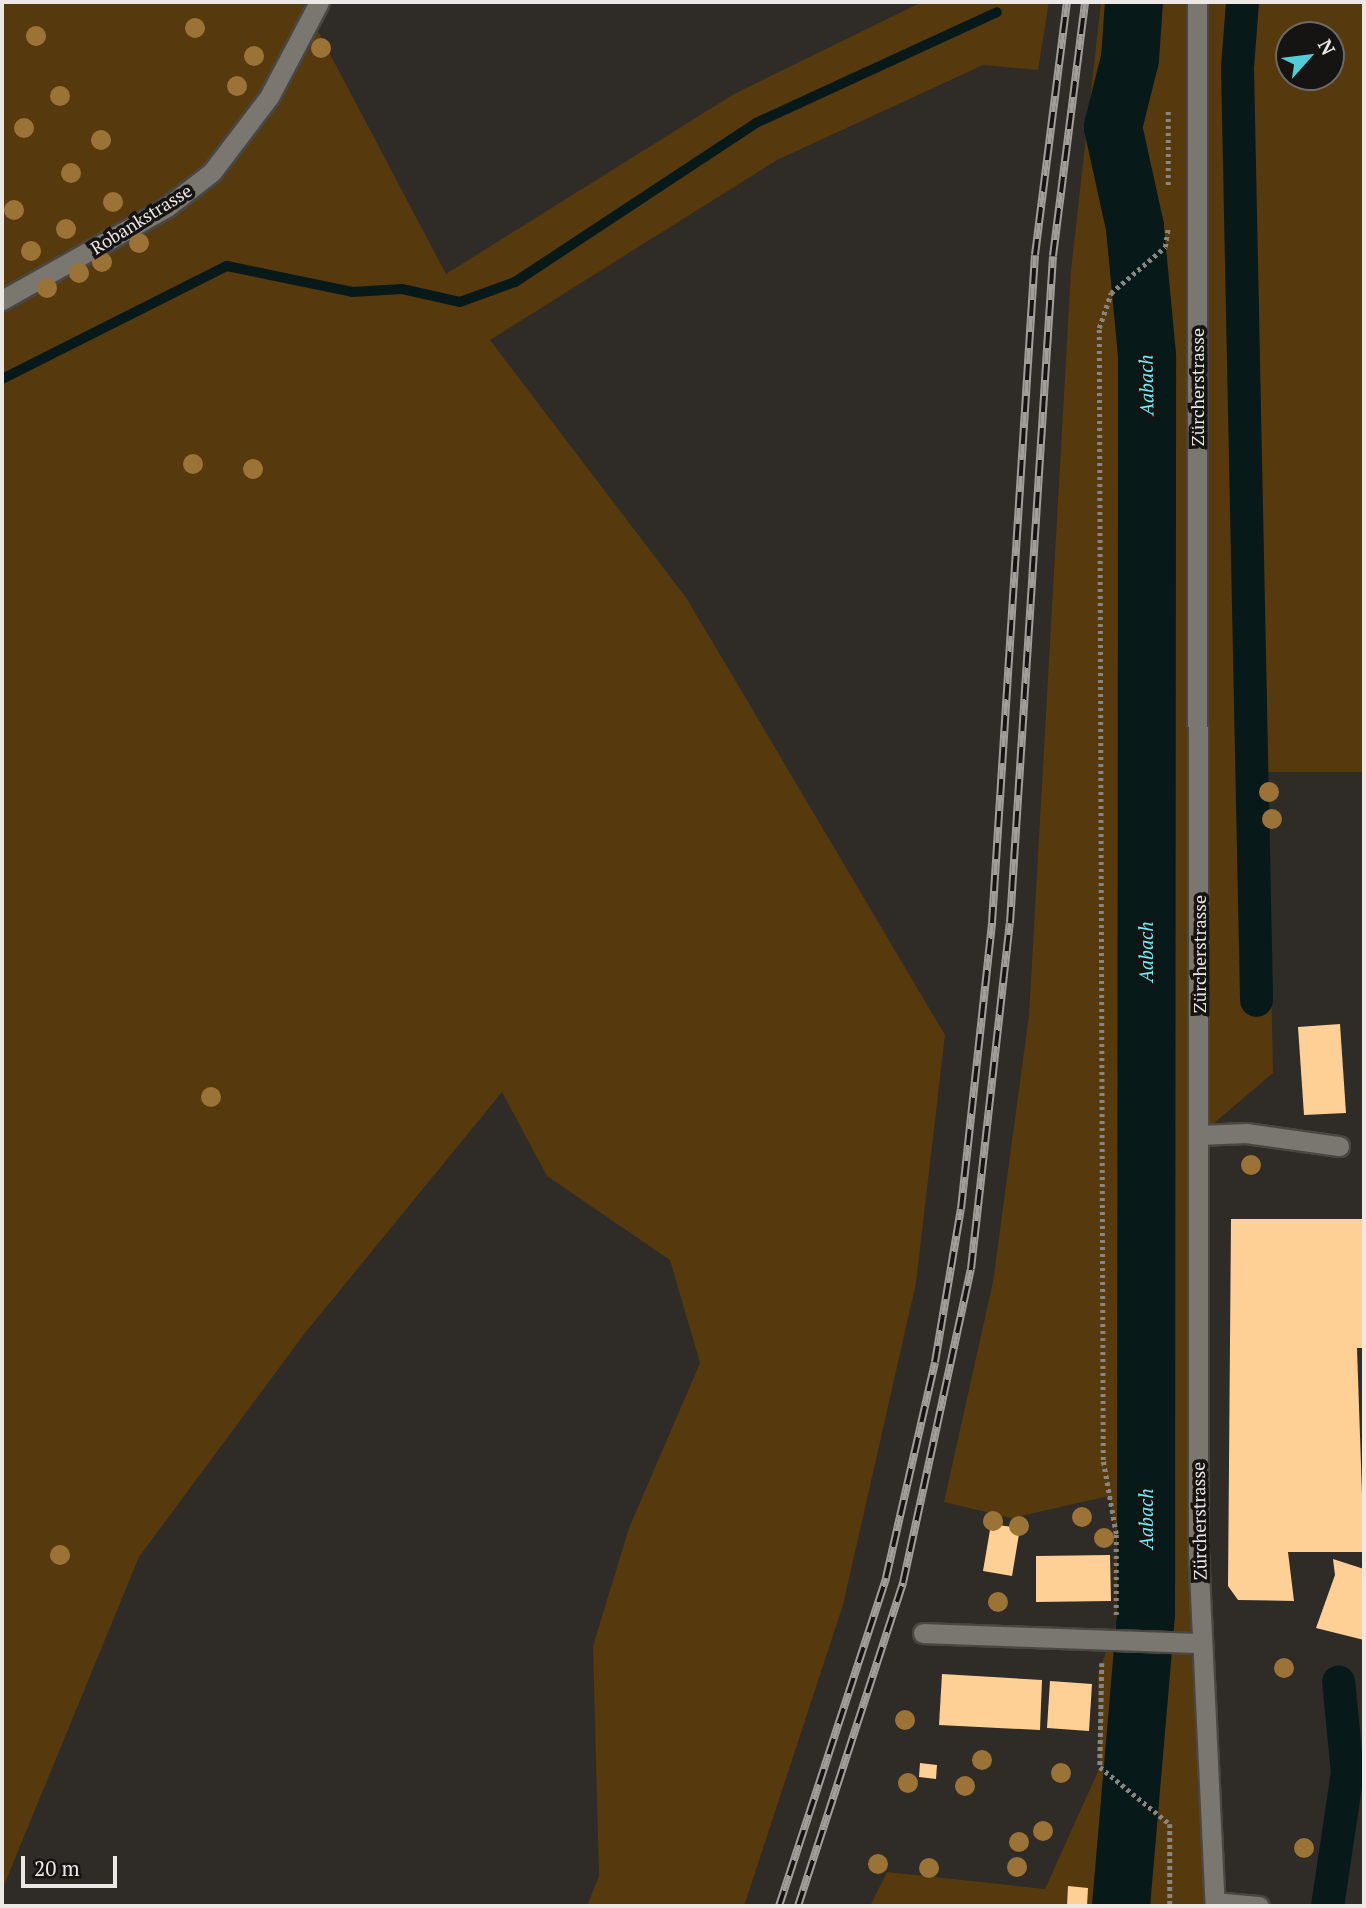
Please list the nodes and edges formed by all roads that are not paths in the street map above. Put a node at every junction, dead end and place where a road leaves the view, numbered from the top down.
1 (319, 2) edge
2 (1198, 2) edge
3 (2, 300) edge
4 (1199, 1135) junction
5 (1339, 1146) dead end
6 (923, 1633) dead end
7 (1201, 1643) junction
8 (1215, 1904) edge
9 (1259, 1906) edge

1 - 3 main road, Robankstrasse
2 - 4 main road, Zürcherstrasse
4 - 5 main road
4 - 7 main road, Zürcherstrasse
6 - 7 main road
7 - 8 main road, Zürcherstrasse
8 - 9 main road

